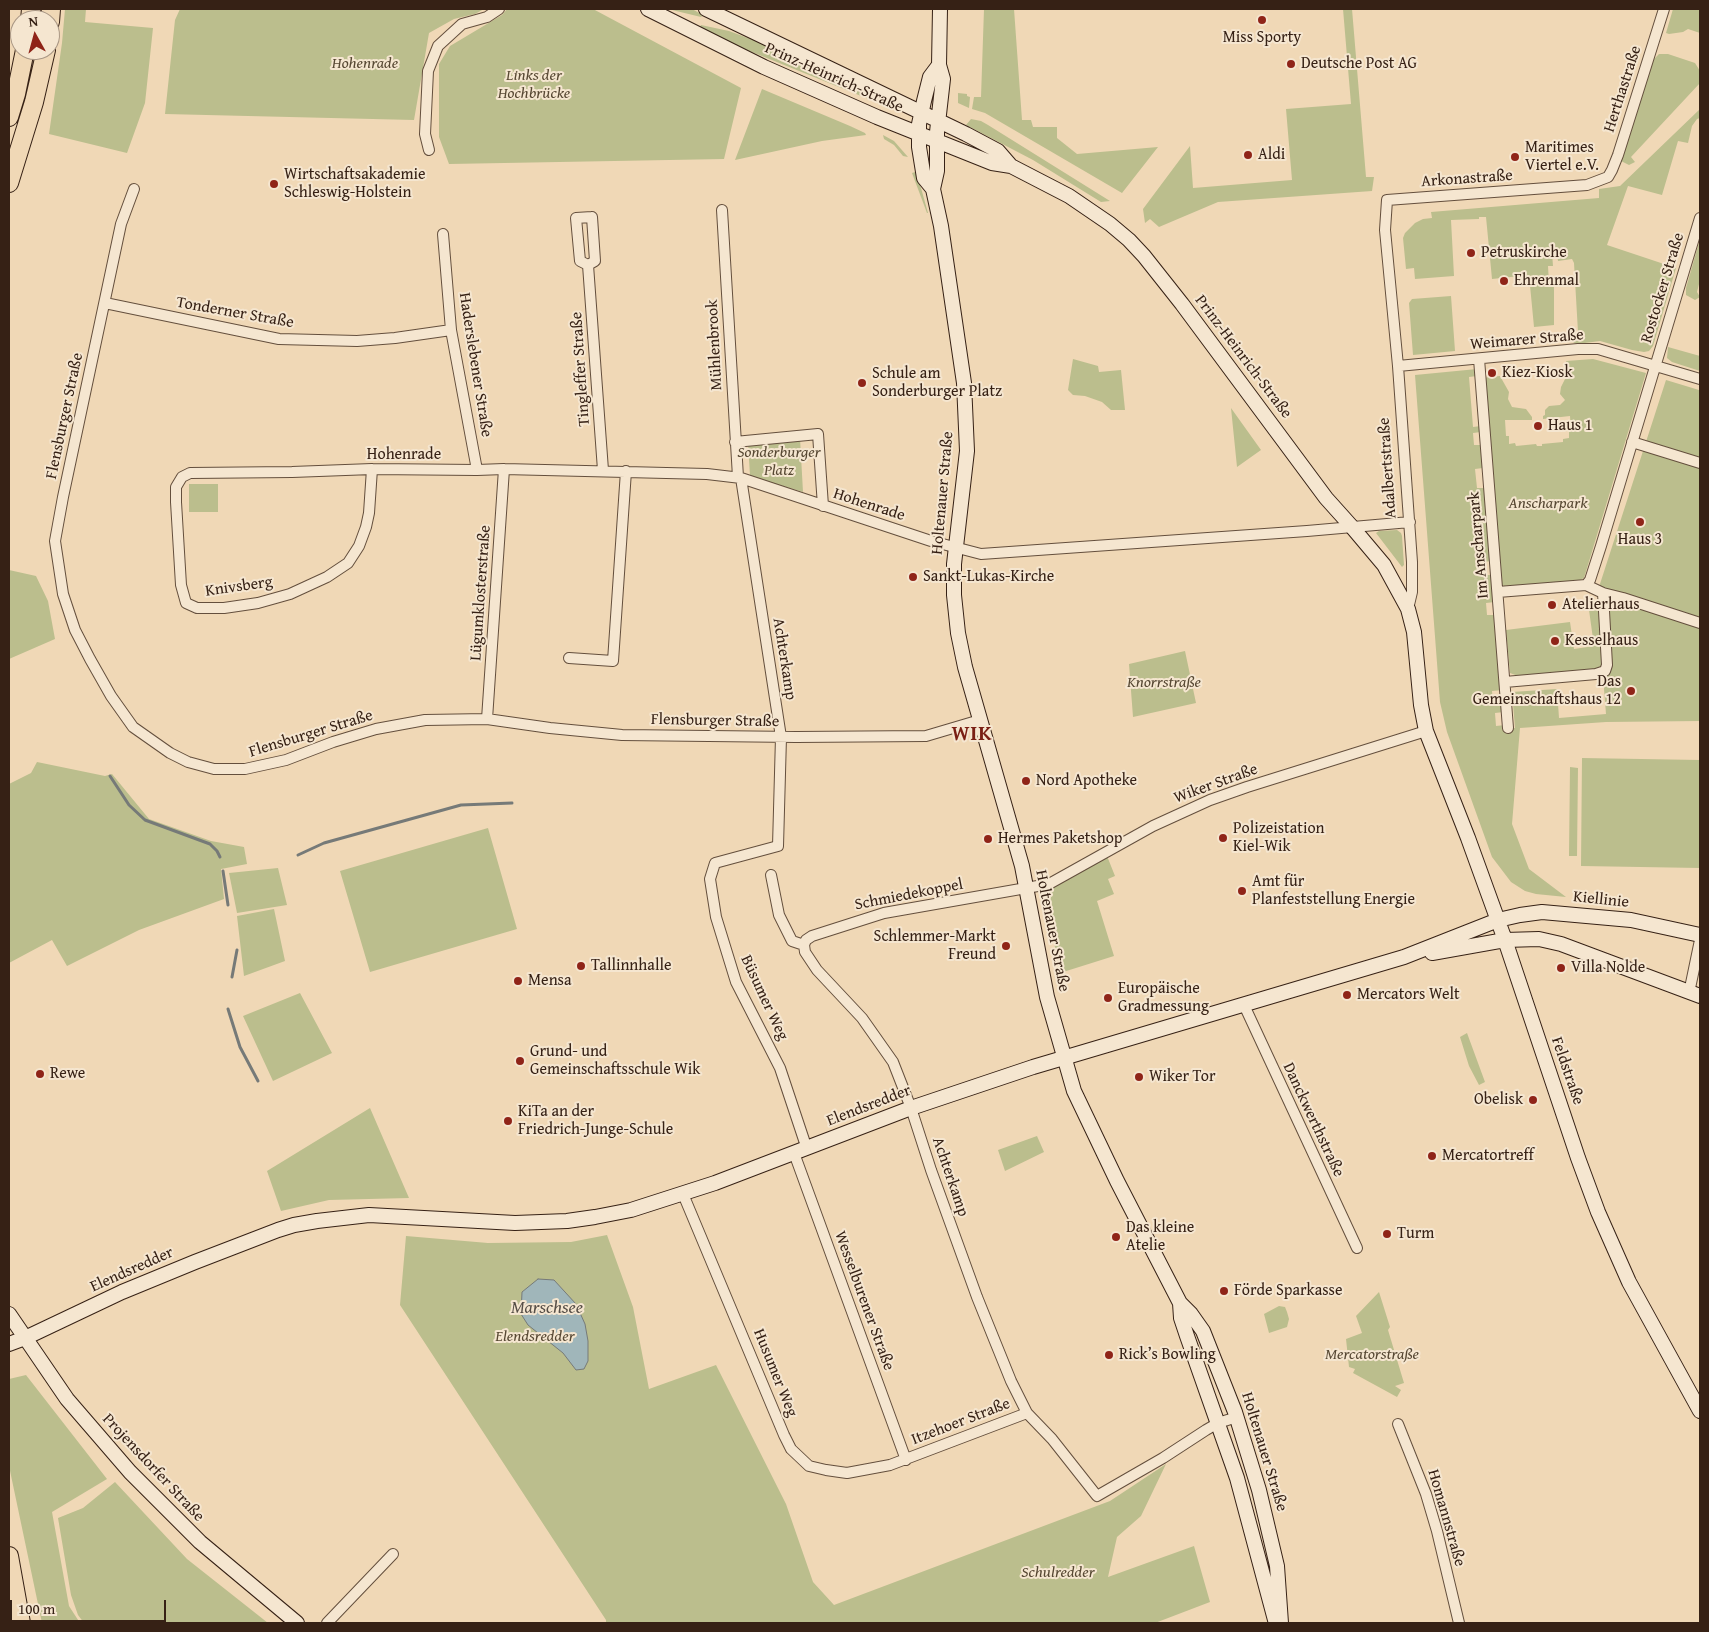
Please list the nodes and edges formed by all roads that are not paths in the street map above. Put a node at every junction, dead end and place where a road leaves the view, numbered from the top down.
1 (499, 9) edge
2 (648, 9) edge
3 (706, 9) edge
4 (940, 9) edge
5 (1664, 9) edge
6 (23, 60) edge
7 (44, 60) edge
8 (939, 65) junction
9 (921, 113) junction
10 (9, 117) edge
11 (938, 121) junction
12 (918, 133) junction
13 (937, 140) junction
14 (428, 150) dead end
15 (1011, 166) junction
16 (1608, 177) joint
17 (9, 183) edge
18 (134, 189) dead end
19 (933, 189) junction
20 (1387, 200) joint
21 (722, 210) dead end
22 (1700, 218) edge
23 (443, 234) dead end
24 (588, 265) dead end
25 (105, 303) junction
26 (451, 330) junction
27 (1480, 360) junction
28 (1398, 366) junction
29 (1655, 366) junction
30 (1700, 379) edge
31 (735, 442) junction
32 (1632, 442) junction
33 (1700, 463) edge
34 (372, 469) junction
35 (504, 469) junction
36 (477, 470) junction
37 (603, 470) junction
38 (626, 471) junction
39 (182, 477) joint
40 (740, 478) junction
41 (823, 506) junction
42 (1410, 522) junction
43 (1352, 527) junction
44 (956, 548) junction
45 (1586, 585) junction
46 (1498, 592) junction
47 (1603, 593) junction
48 (1408, 609) junction
49 (1700, 623) edge
50 (568, 658) dead end
51 (1505, 682) junction
52 (488, 719) junction
53 (980, 720) junction
54 (1508, 728) dead end
55 (1426, 731) junction
56 (781, 737) junction
57 (778, 846) joint
58 (771, 875) dead end
59 (1027, 889) junction
60 (1498, 920) junction
61 (1700, 935) edge
62 (1505, 940) junction
63 (1700, 940) edge
64 (804, 945) junction
65 (1404, 957) junction
66 (1695, 995) edge
67 (1244, 1005) junction
68 (1064, 1058) junction
69 (911, 1108) junction
70 (800, 1151) junction
71 (683, 1194) junction
72 (1357, 1248) dead end
73 (1180, 1303) junction
74 (9, 1314) edge
75 (26, 1338) junction
76 (9, 1344) edge
77 (1700, 1411) edge
78 (1027, 1413) junction
79 (1237, 1417) junction
80 (1218, 1423) junction
81 (1398, 1424) dead end
82 (906, 1460) junction
83 (393, 1554) dead end
84 (9, 1556) edge
85 (21, 1623) edge
86 (297, 1623) edge
87 (328, 1623) edge
88 (1276, 1623) edge
89 (1281, 1623) edge
90 (1458, 1623) edge

1 - 14 street
2 - 12 street, Prinz-Heinrich-Straße
3 - 9 street, Prinz-Heinrich-Straße
4 - 8 street, Holtenauer Straße
5 - 16 street, Herthastraße
6 - 10 highway
7 - 17 highway
8 - 9 street, Holtenauer Straße
8 - 11 street, Holtenauer Straße
9 - 11 street, Prinz-Heinrich-Straße
9 - 12 street, Holtenauer Straße
11 - 13 street, Holtenauer Straße
11 - 15 street, Prinz-Heinrich-Straße
12 - 13 street, Prinz-Heinrich-Straße
12 - 19 street, Holtenauer Straße
13 - 15 street, Prinz-Heinrich-Straße
13 - 19 street, Holtenauer Straße
15 - 43 street, Prinz-Heinrich-Straße
16 - 20 street, Arkonastraße
18 - 25 street, Flensburger Straße
19 - 44 street, Holtenauer Straße
20 - 28 street, Adalbertstraße
21 - 31 street, Mühlenbrook
22 - 29 street, Rostocker Straße
23 - 26 street, Haderslebener Straße
24 - 37 street, Tingleffer Straße
25 - 26 street, Tonderner Straße
25 - 52 street, Flensburger Straße
26 - 36 street, Haderslebener Straße
27 - 28 street, Weimarer Straße
27 - 29 street, Weimarer Straße
27 - 46 street, Im Anscharpark
28 - 42 street, Adalbertstraße
29 - 30 street, Weimarer Straße
29 - 32 street, Rostocker Straße
31 - 40 street, Mühlenbrook
31 - 41 street
32 - 33 street
32 - 45 street, Rostocker Straße
34 - 36 street, Hohenrade
34 - 39 street, Hohenrade
34 - 39 street, Knivsberg
35 - 36 street, Hohenrade
35 - 37 street, Hohenrade
35 - 52 street, Lügumklosterstraße
37 - 38 street, Hohenrade
38 - 40 street, Hohenrade
38 - 50 street
40 - 41 street, Hohenrade
40 - 56 street, Achterkamp
41 - 44 street, Hohenrade
42 - 43 street
42 - 48 street, Adalbertstraße
43 - 44 street
43 - 48 street, Prinz-Heinrich-Straße
44 - 53 street, Holtenauer Straße
45 - 46 street
45 - 47 street
46 - 51 street, Im Anscharpark
47 - 49 street
47 - 51 street
48 - 55 street, Adalbertstraße
51 - 54 street, Im Anscharpark
52 - 56 street, Flensburger Straße
53 - 56 street, Flensburger Straße
53 - 59 street, Holtenauer Straße
55 - 59 street, Wiker Straße
55 - 60 street, Feldstraße
56 - 57 street, Achterkamp
57 - 70 street, Büsumer Weg
58 - 64 street, Achterkamp
59 - 64 street, Schmiedekoppel
59 - 68 street, Holtenauer Straße
60 - 61 street, Kiellinie
60 - 62 street, Feldstraße
60 - 65 street
62 - 65 street
62 - 66 street
62 - 77 street, Feldstraße
63 - 66 street
64 - 69 street, Achterkamp
65 - 67 street
67 - 68 street
67 - 72 street, Danckwerthstraße
68 - 69 street, Elendsredder
68 - 73 street, Holtenauer Straße
69 - 70 street, Elendsredder
69 - 78 street, Achterkamp
70 - 71 street, Elendsredder
70 - 82 street, Wesselburener Straße
71 - 75 street, Elendsredder
71 - 82 street, Husumer Weg
73 - 79 street, Holtenauer Straße
73 - 80 street, Holtenauer Straße
74 - 75 street, Projensdorfer Straße
75 - 76 street, Elendsredder
75 - 86 street, Projensdorfer Straße
78 - 80 street, Achterkamp
78 - 82 street, Itzehoer Straße
79 - 80 street
79 - 89 street, Holtenauer Straße
80 - 88 street, Holtenauer Straße
81 - 90 street, Homannstraße
83 - 87 street
84 - 85 highway

